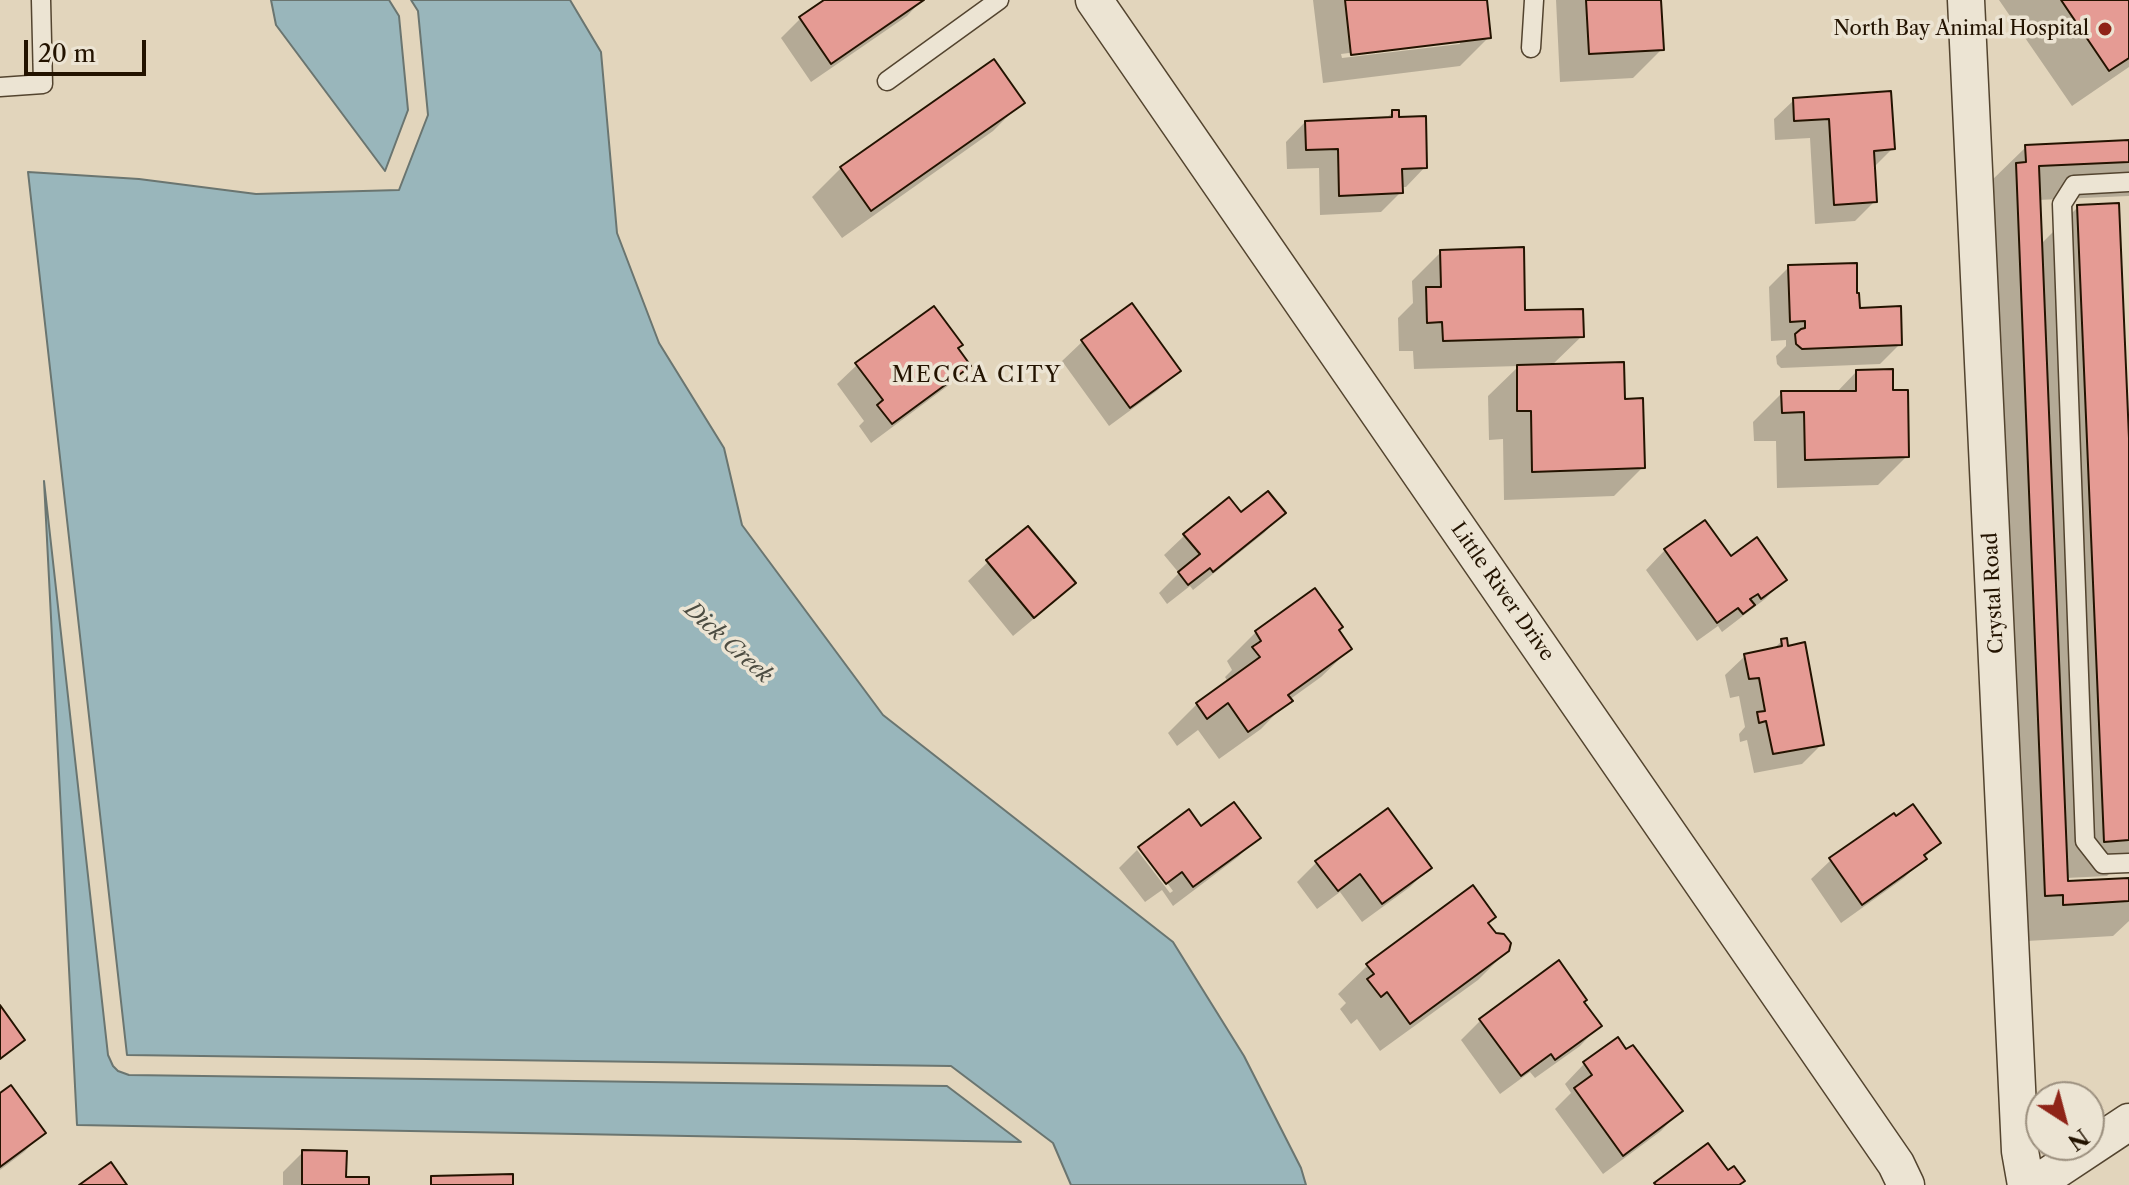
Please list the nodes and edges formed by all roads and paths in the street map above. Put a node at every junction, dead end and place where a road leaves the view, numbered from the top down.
1 (41, 0) edge
2 (999, 0) edge
3 (1094, 0) edge
4 (1534, 0) edge
5 (1966, 0) edge
6 (1531, 48) dead end
7 (887, 81) dead end
8 (0, 87) edge
9 (2129, 182) edge
10 (2129, 863) edge
11 (2129, 1122) edge
12 (1906, 1185) edge
13 (2026, 1185) edge
14 (2034, 1185) edge

1 - 8 lane
2 - 7 lane
3 - 12 street, Little River Drive
4 - 6 lane
5 - 13 street, Crystal Road
9 - 10 lane
11 - 14 street

